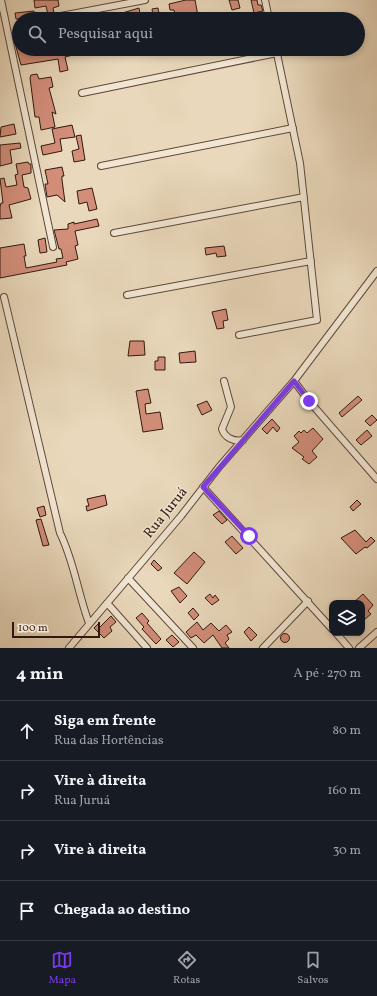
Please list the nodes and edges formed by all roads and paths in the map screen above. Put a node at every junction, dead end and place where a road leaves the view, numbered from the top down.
1 (1, 0) edge
2 (145, 0) edge
3 (265, 0) edge
4 (82, 12) edge
5 (268, 12) edge
6 (12, 52) edge
7 (13, 56) edge
8 (253, 56) edge
9 (277, 56) edge
10 (82, 93) dead end
11 (293, 128) junction
12 (101, 166) dead end
13 (304, 197) junction
14 (114, 233) dead end
15 (53, 247) dead end
16 (311, 261) junction
17 (377, 271) edge
18 (127, 295) dead end
19 (4, 297) dead end
20 (239, 335) dead end
21 (224, 381) dead end
22 (294, 381) junction
23 (243, 440) junction
24 (377, 479) edge
25 (203, 487) junction
26 (128, 578) junction
27 (308, 601) junction
28 (107, 602) junction
29 (89, 623) junction
30 (329, 626) edge
31 (377, 632) edge
32 (339, 636) edge
33 (69, 648) edge
34 (147, 648) edge
35 (193, 648) edge
36 (263, 648) edge
37 (349, 648) edge
38 (359, 648) edge

1 - 6 street
2 - 4 street
3 - 5 street
7 - 15 street
8 - 10 street
9 - 11 street
11 - 12 street
11 - 13 street
13 - 14 street
13 - 16 street
16 - 18 street
16 - 20 street
17 - 22 street, Rua Juruá
19 - 29 street
21 - 23 street
22 - 23 street, Rua Juruá
22 - 24 street
23 - 25 street, Rua Juruá
25 - 26 street, Rua Juruá
25 - 27 street
26 - 28 street, Rua Juruá
26 - 35 street
27 - 30 street
27 - 36 street
28 - 29 street, Rua Juruá
28 - 34 street
29 - 33 street, Rua Juruá
31 - 38 street
32 - 37 street

